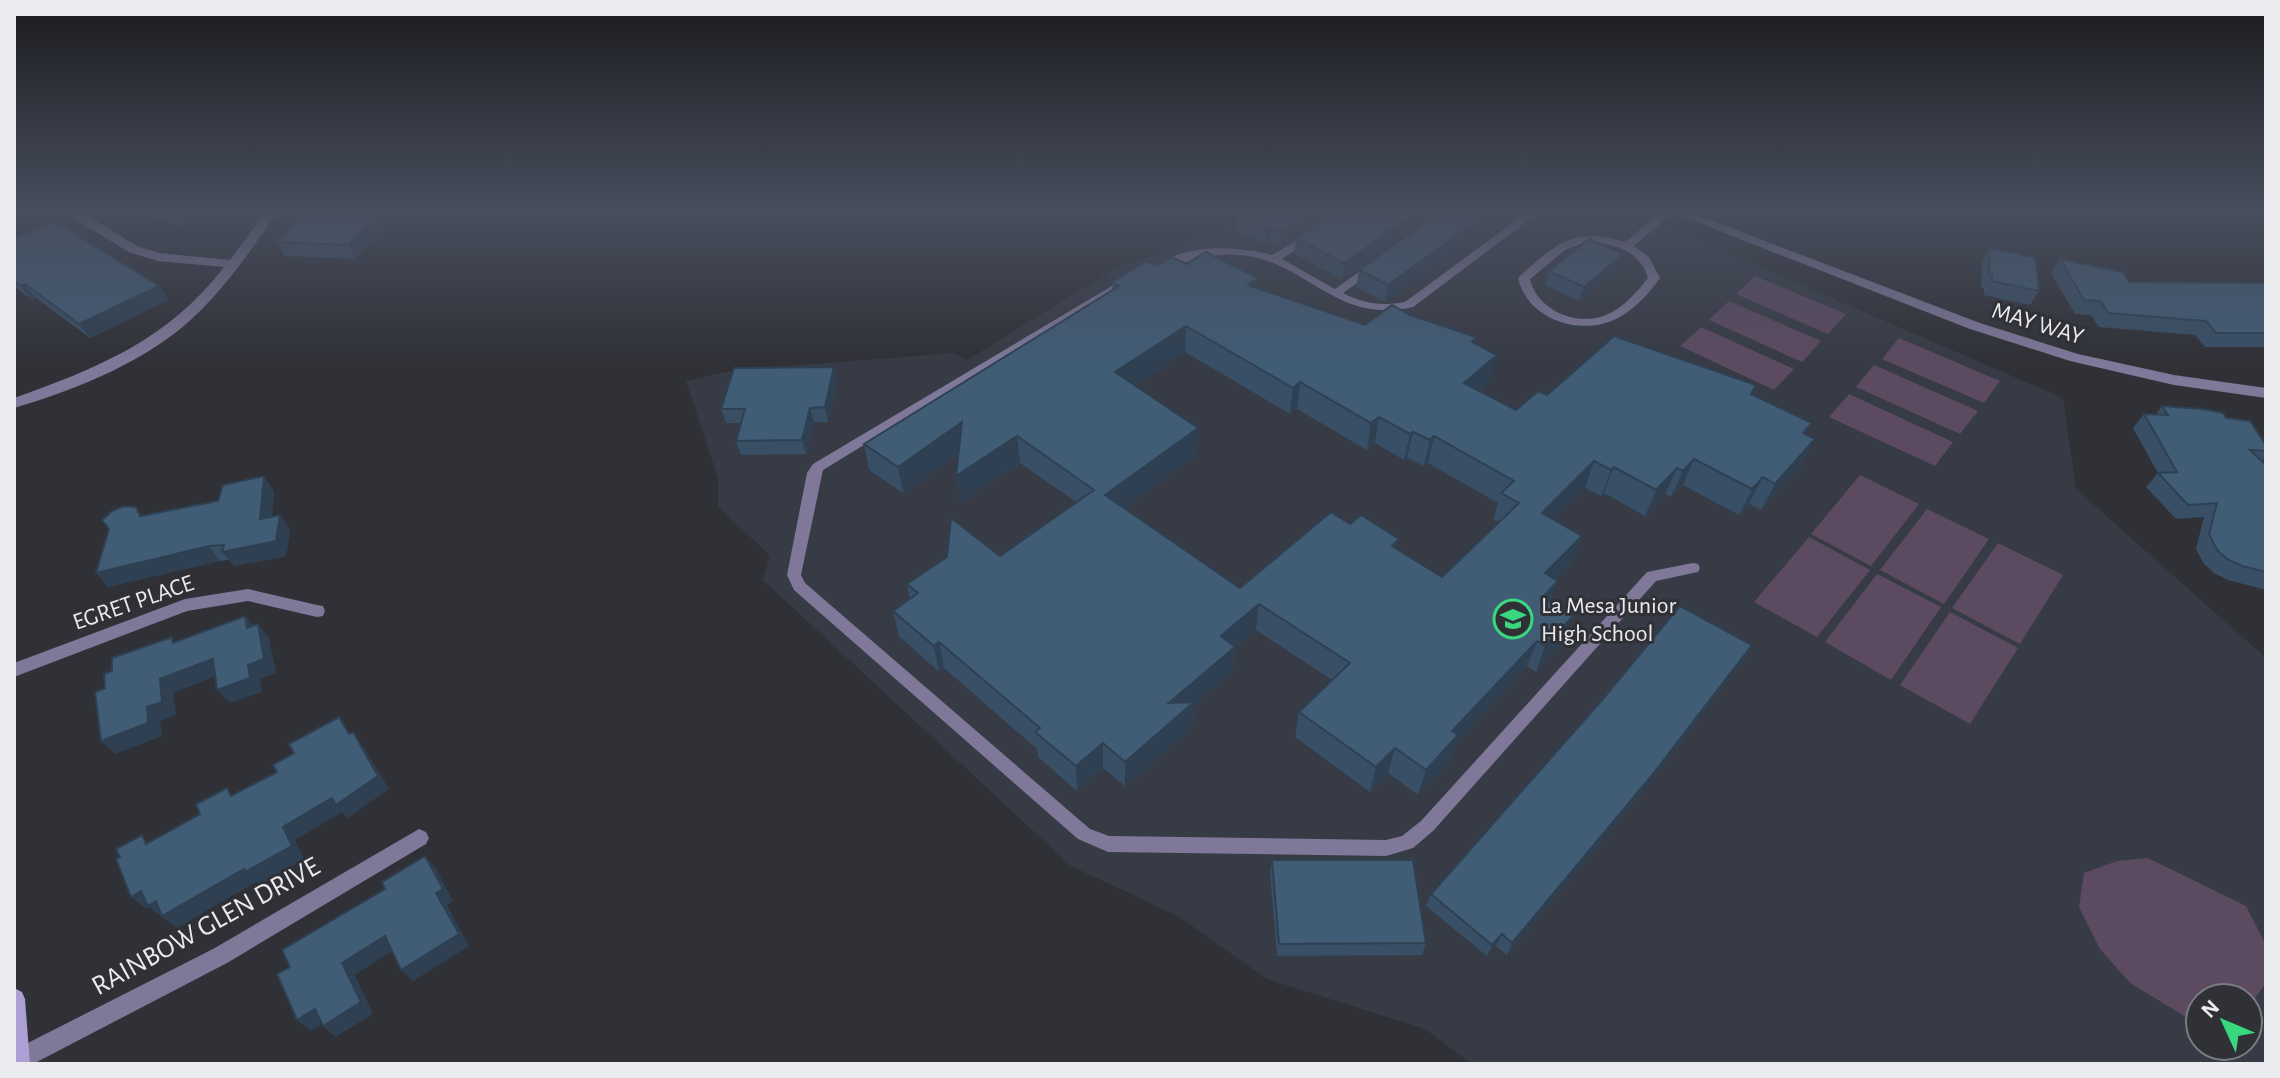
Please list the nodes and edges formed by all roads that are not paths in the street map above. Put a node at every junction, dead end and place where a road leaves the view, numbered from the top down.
1 (193, 260) edge
2 (236, 260) edge
3 (1177, 260) edge
4 (1273, 260) edge
5 (1382, 260) edge
6 (1469, 260) edge
7 (1543, 260) edge
8 (1646, 260) edge
9 (1802, 260) edge
10 (233, 264) junction
11 (1336, 293) junction
12 (2266, 393) edge
13 (14, 403) edge
14 (1693, 568) dead end
15 (317, 611) dead end
16 (14, 670) edge
17 (419, 838) dead end
18 (14, 999) edge
19 (19, 1062) edge

1 - 10 street
2 - 10 street
3 - 14 lane
4 - 11 lane
5 - 11 lane
6 - 11 lane
7 - 8 lane
9 - 12 street, MAY WAY
10 - 13 street
15 - 16 street, EGRET PLACE
17 - 19 street, RAINBOW GLEN DRIVE
18 - 19 street, RAINBOW GLEN DRIVE

